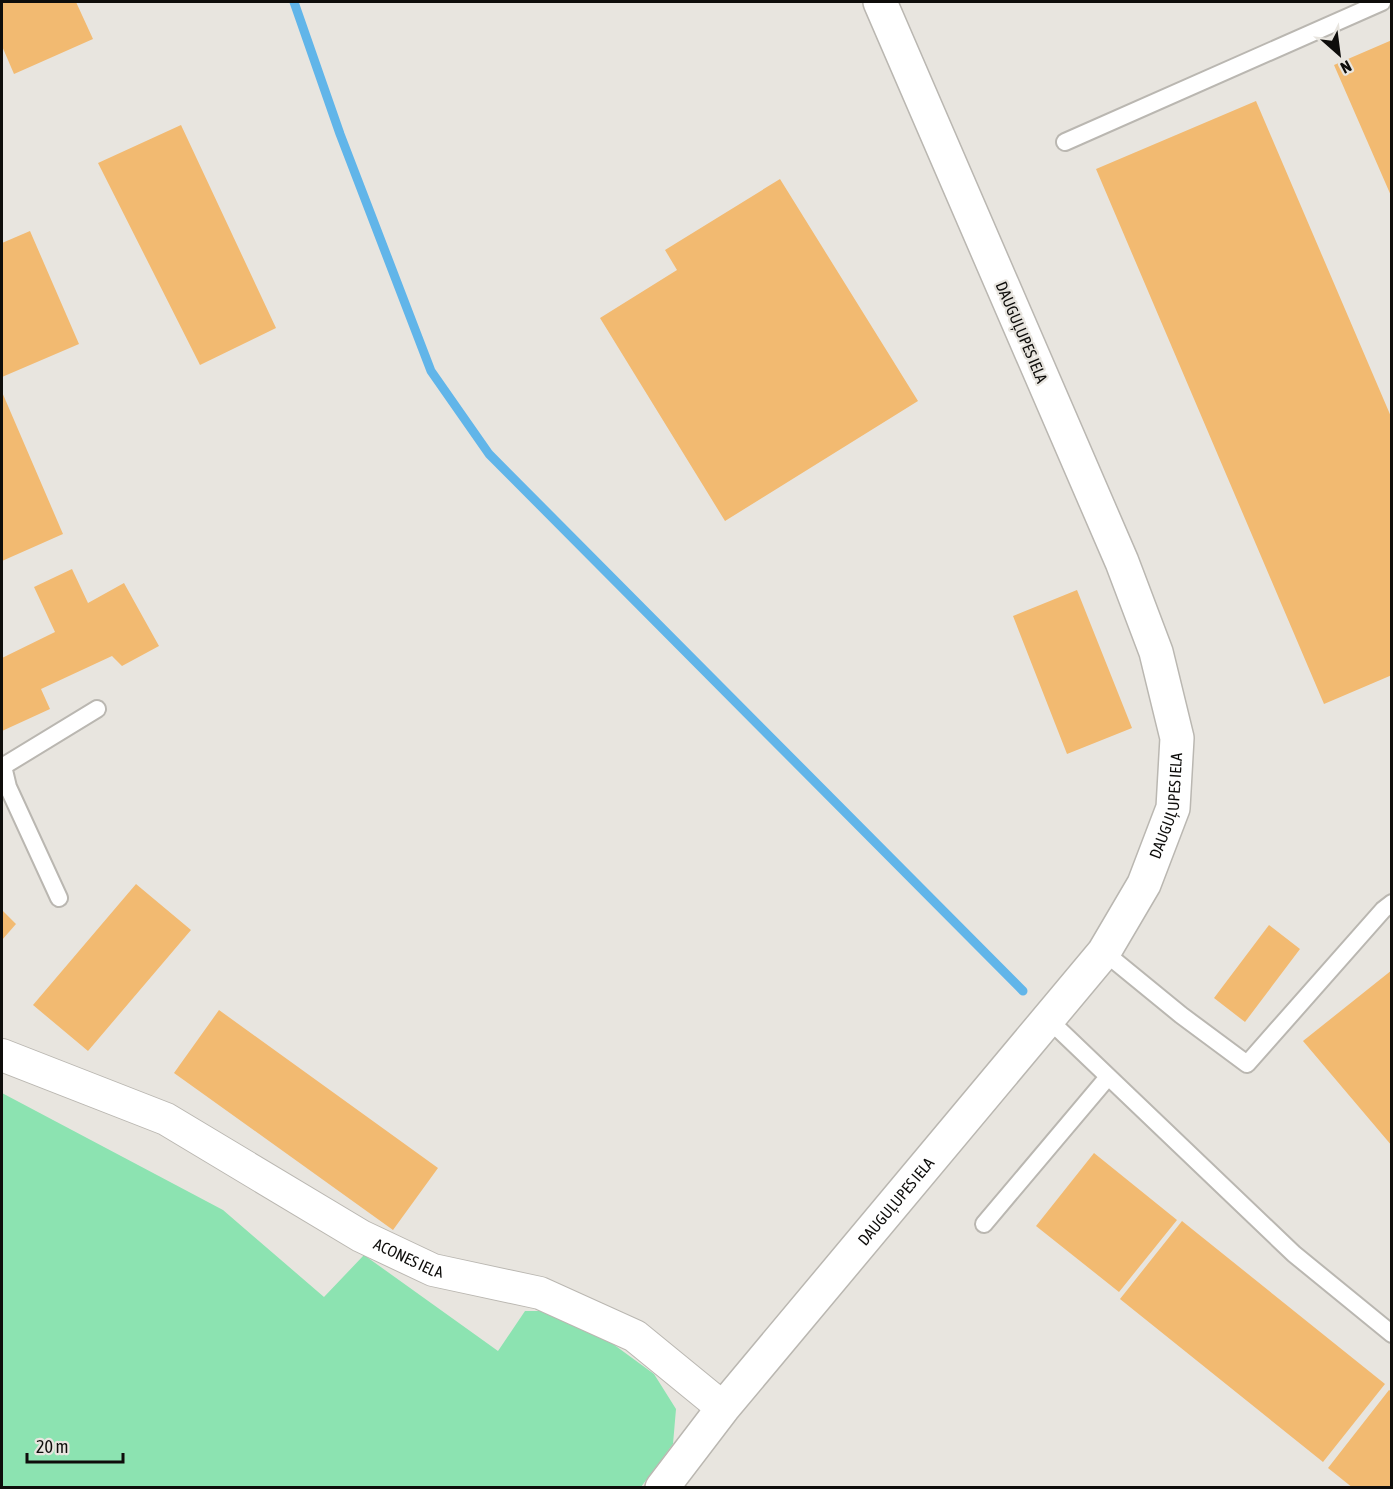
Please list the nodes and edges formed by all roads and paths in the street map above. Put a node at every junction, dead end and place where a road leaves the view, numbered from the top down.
1 (880, 2) edge
2 (1382, 2) edge
3 (1065, 141) dead end
4 (98, 708) dead end
5 (2, 766) edge
6 (59, 898) dead end
7 (1392, 903) edge
8 (1104, 952) junction
9 (1047, 1018) junction
10 (2, 1055) edge
11 (1108, 1077) junction
12 (984, 1224) dead end
13 (1392, 1334) edge
14 (723, 1408) junction
15 (662, 1488) edge

1 - 8 street, DAUGUĻUPES IELA
2 - 3 lane
4 - 5 lane
5 - 6 lane
7 - 8 lane
8 - 9 street, DAUGUĻUPES IELA
9 - 11 lane
9 - 14 street, DAUGUĻUPES IELA
10 - 14 street, ACONES IELA
11 - 12 lane
11 - 13 lane
14 - 15 street

